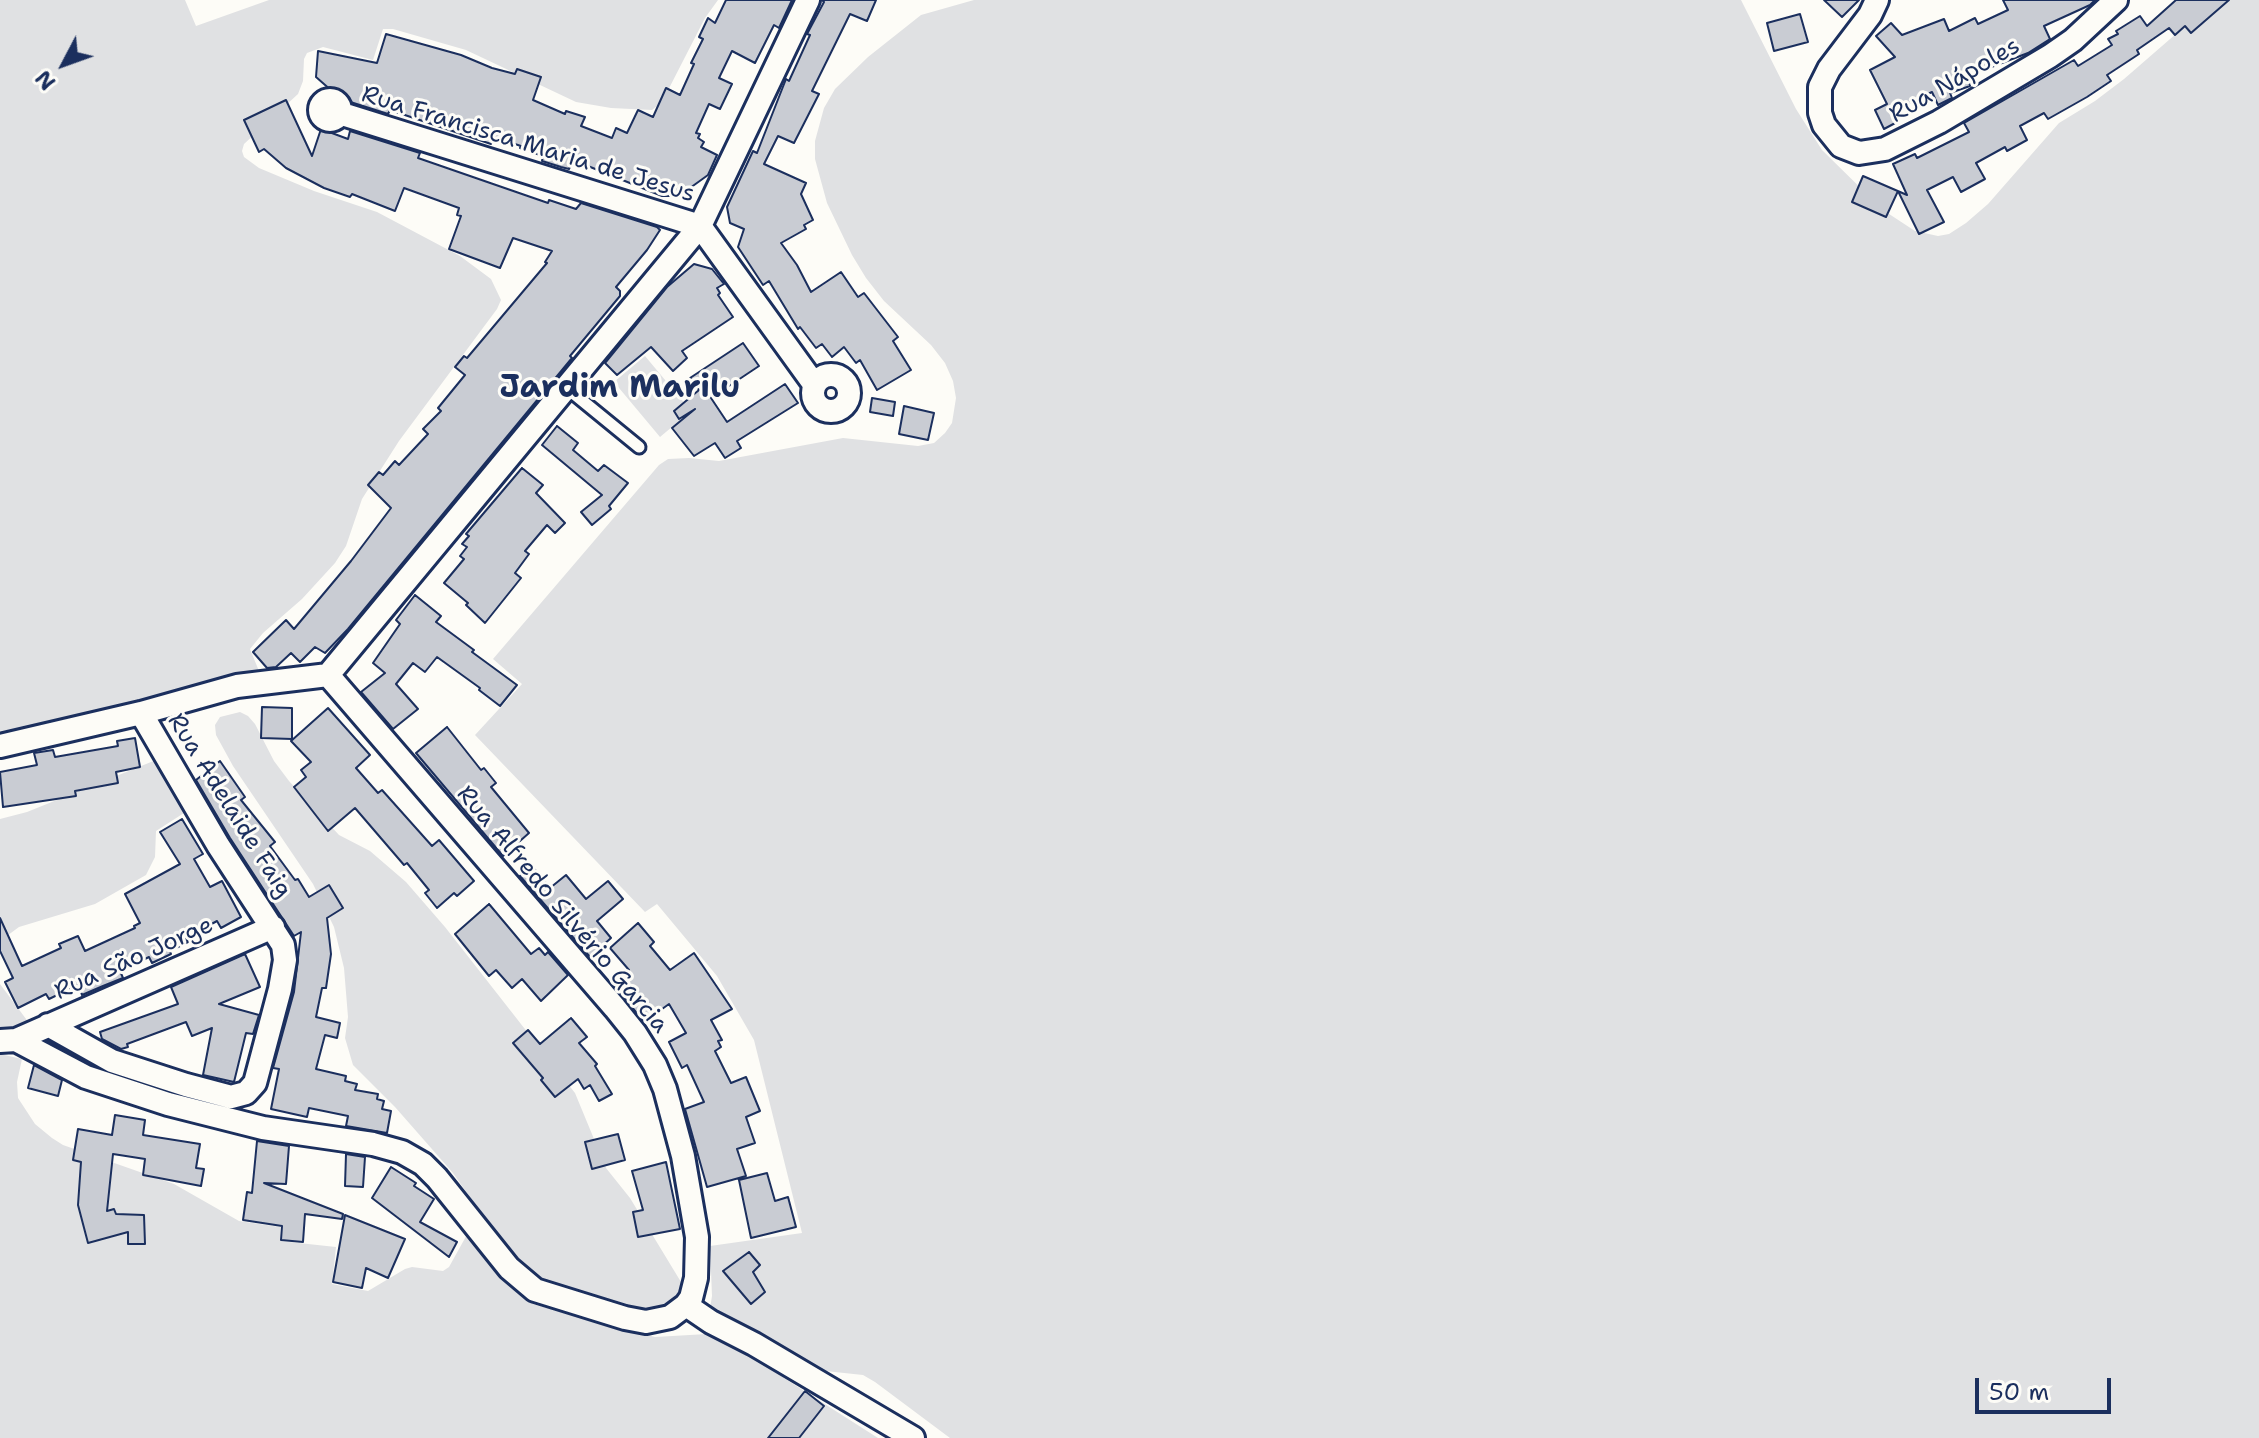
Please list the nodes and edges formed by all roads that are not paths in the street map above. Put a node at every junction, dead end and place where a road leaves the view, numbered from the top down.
1 (808, 0) edge
2 (1877, 0) edge
3 (2116, 0) edge
4 (339, 113) dead end
5 (700, 226) junction
6 (814, 384) dead end
7 (568, 389) junction
8 (639, 447) dead end
9 (328, 675) junction
10 (141, 713) junction
11 (0, 746) edge
12 (273, 927) junction
13 (48, 1025) junction
14 (8, 1040) edge
15 (686, 1305) junction
16 (913, 1438) edge

1 - 5 street
2 - 3 street, Rua Nápoles
4 - 5 street, Rua Francisca Maria de Jesus
5 - 6 street
5 - 7 street
7 - 8 lane
7 - 9 street
9 - 10 street
9 - 15 street, Rua Alfredo Silvério Garcia
10 - 11 street
10 - 12 street, Rua Adelaide Faig
12 - 13 street, Rua São Jorge
12 - 13 street, Rua Adelaide Faig
13 - 14 street, Rua São Jorge
14 - 15 street
15 - 16 street

